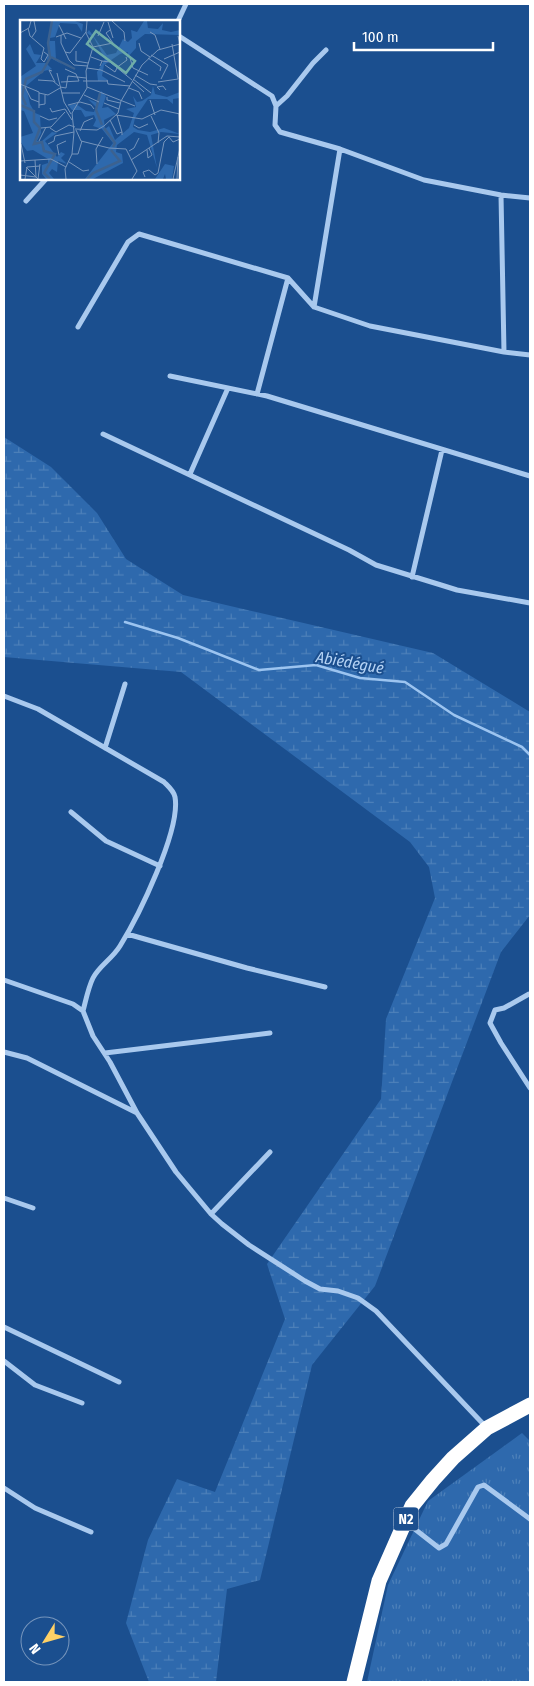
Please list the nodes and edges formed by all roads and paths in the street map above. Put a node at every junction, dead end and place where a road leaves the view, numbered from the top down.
1 (186, 4) edge
2 (178, 20) edge
3 (180, 37) edge
4 (326, 50) dead end
5 (276, 106) junction
6 (340, 149) junction
7 (45, 180) edge
8 (502, 195) junction
9 (530, 198) edge
10 (26, 201) dead end
11 (288, 278) junction
12 (314, 307) junction
13 (78, 328) dead end
14 (504, 352) junction
15 (530, 355) edge
16 (170, 376) dead end
17 (228, 388) junction
18 (256, 394) junction
19 (103, 434) dead end
20 (442, 450) junction
21 (190, 474) junction
22 (530, 476) edge
23 (412, 577) junction
24 (530, 603) edge
25 (124, 684) dead end
26 (4, 696) edge
27 (105, 748) junction
28 (72, 812) dead end
29 (160, 866) junction
30 (127, 934) junction
31 (4, 980) edge
32 (325, 987) dead end
33 (529, 994) edge
34 (83, 1011) junction
35 (270, 1033) dead end
36 (4, 1052) edge
37 (105, 1053) junction
38 (530, 1088) edge
39 (137, 1113) junction
40 (270, 1152) dead end
41 (4, 1198) edge
42 (33, 1208) dead end
43 (211, 1214) junction
44 (4, 1327) edge
45 (4, 1362) edge
46 (119, 1382) dead end
47 (82, 1403) dead end
48 (530, 1405) edge
49 (487, 1428) junction
50 (4, 1488) edge
51 (530, 1519) edge
52 (405, 1521) junction
53 (92, 1532) dead end
54 (354, 1682) edge

1 - 2 street
3 - 5 street
4 - 5 street
5 - 6 street
6 - 8 street
6 - 12 street
7 - 10 street
8 - 9 street
8 - 14 street
11 - 12 street
11 - 13 street
11 - 18 street
12 - 14 street
14 - 15 street
16 - 17 street
17 - 18 street
17 - 21 street
18 - 20 street
19 - 21 street
20 - 22 street
20 - 23 street
21 - 23 street
23 - 24 street
25 - 27 street
26 - 27 street
27 - 29 street
28 - 29 street
29 - 30 street
30 - 32 street
30 - 34 street
31 - 34 street
33 - 38 street
34 - 37 street
35 - 37 street
36 - 39 street
37 - 39 street
39 - 43 street
40 - 43 street
41 - 42 street
43 - 49 street
44 - 46 street
45 - 47 street
48 - 49 highway, N2
49 - 52 highway, N2
50 - 53 street
51 - 52 street
52 - 54 highway, N2

